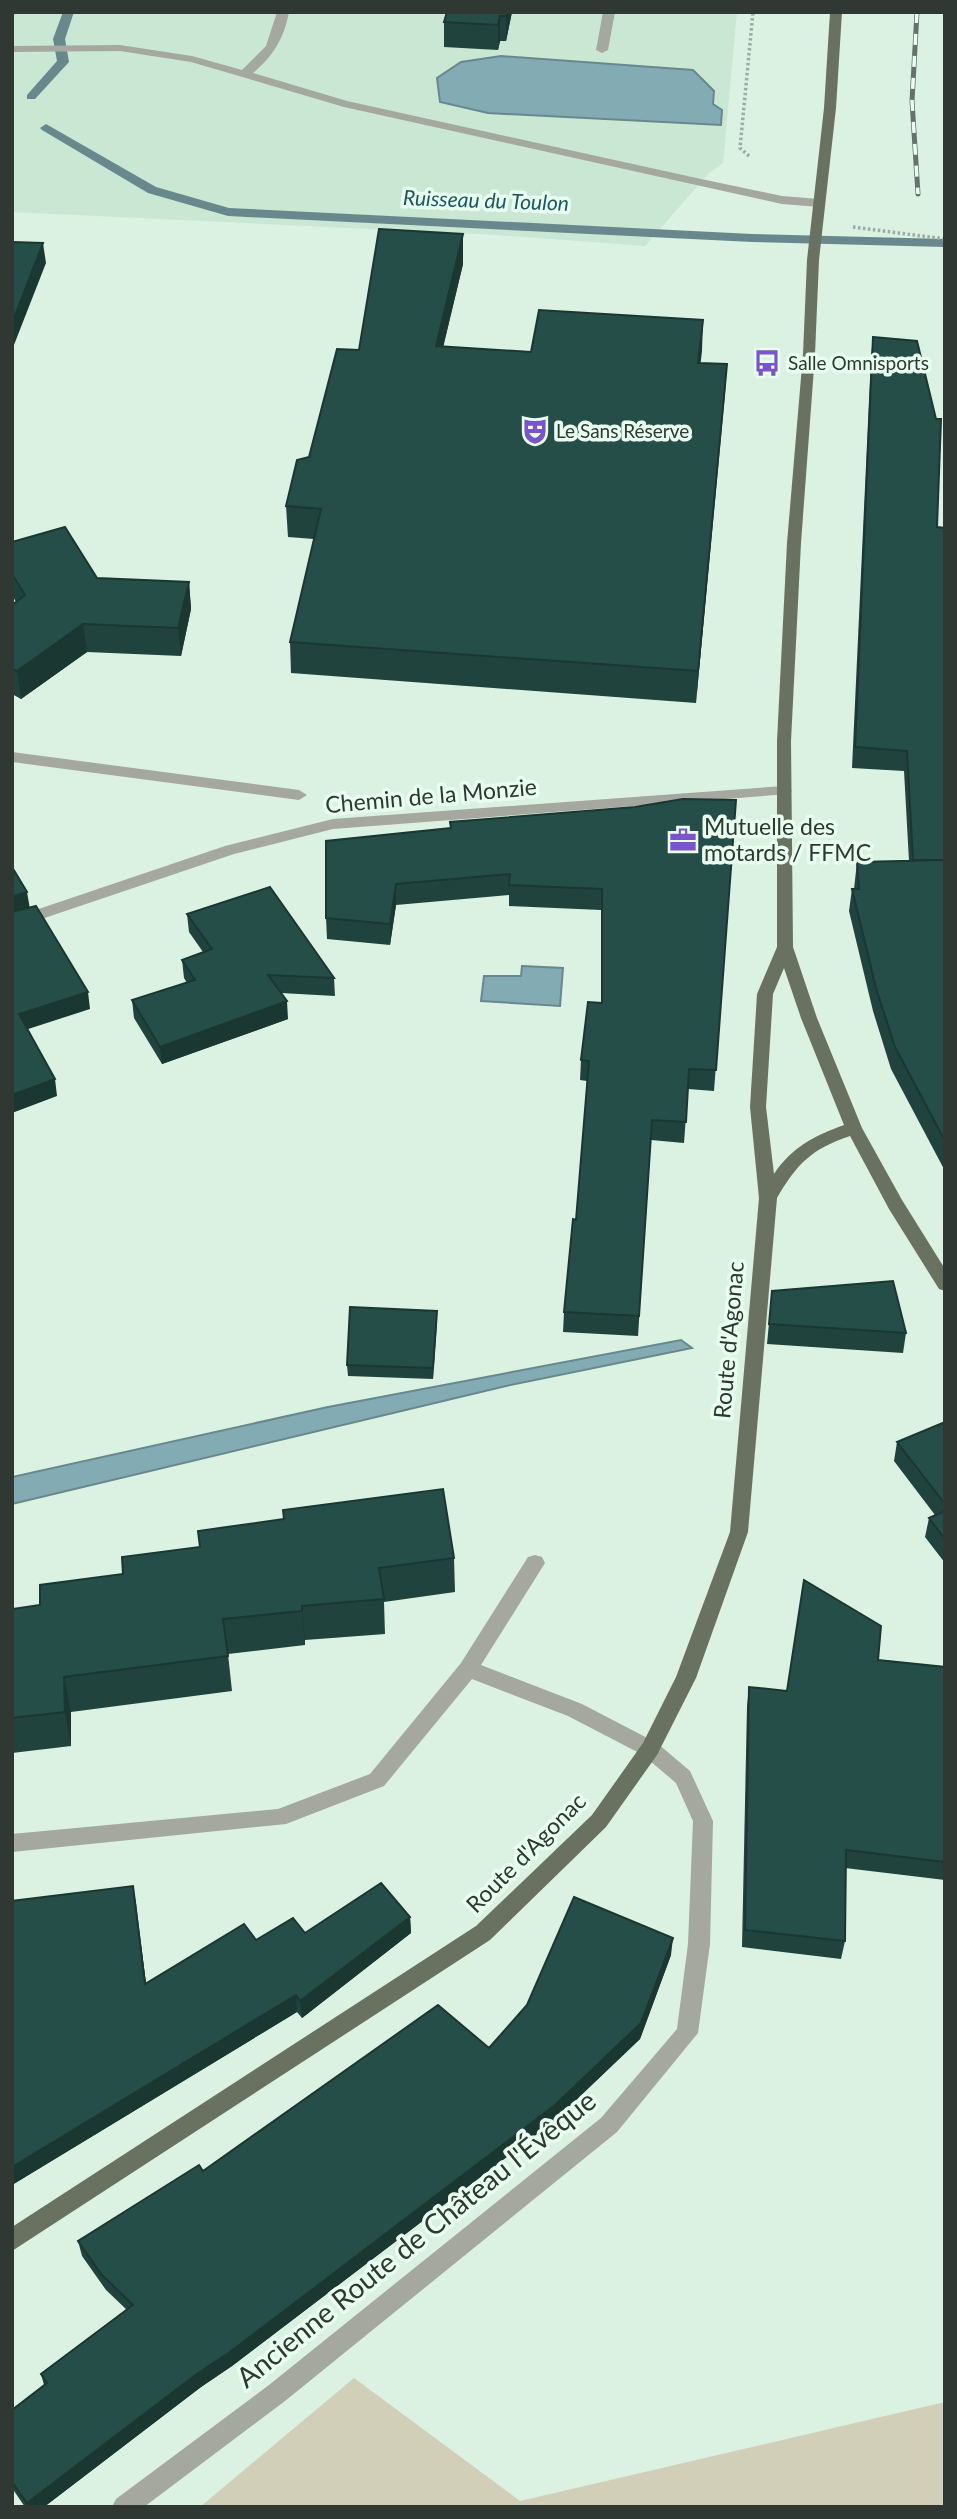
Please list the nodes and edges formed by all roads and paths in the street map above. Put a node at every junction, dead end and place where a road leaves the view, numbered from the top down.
1 (283, 12) edge
2 (609, 12) edge
3 (753, 12) edge
4 (836, 12) edge
5 (12, 49) edge
6 (602, 50) dead end
7 (246, 73) junction
8 (769, 197) junction
9 (819, 203) junction
10 (817, 226) junction
11 (945, 239) edge
12 (12, 757) edge
13 (784, 791) junction
14 (299, 795) dead end
15 (12, 924) edge
16 (785, 947) junction
17 (854, 1128) junction
18 (768, 1198) junction
19 (945, 1284) edge
20 (535, 1563) dead end
21 (468, 1669) junction
22 (650, 1749) junction
23 (12, 1843) edge
24 (12, 2240) edge
25 (124, 2507) edge

1 - 7 street
2 - 6 street
3 - 8 path
4 - 9 main road
5 - 7 street
7 - 8 street
8 - 9 street
9 - 10 main road
10 - 11 path
10 - 13 main road
12 - 14 street
13 - 15 street, Chemin de la Monzie
13 - 16 main road
16 - 17 main road
16 - 18 main road, Route d'Agonac
17 - 18 main road, Route d'Agonac
17 - 19 main road
18 - 22 main road, Route d'Agonac
20 - 21 street
21 - 22 street, Ancienne Route de Château l'Évêque
21 - 23 street
22 - 24 main road, Route d'Agonac
22 - 25 street, Ancienne Route de Château l'Évêque

